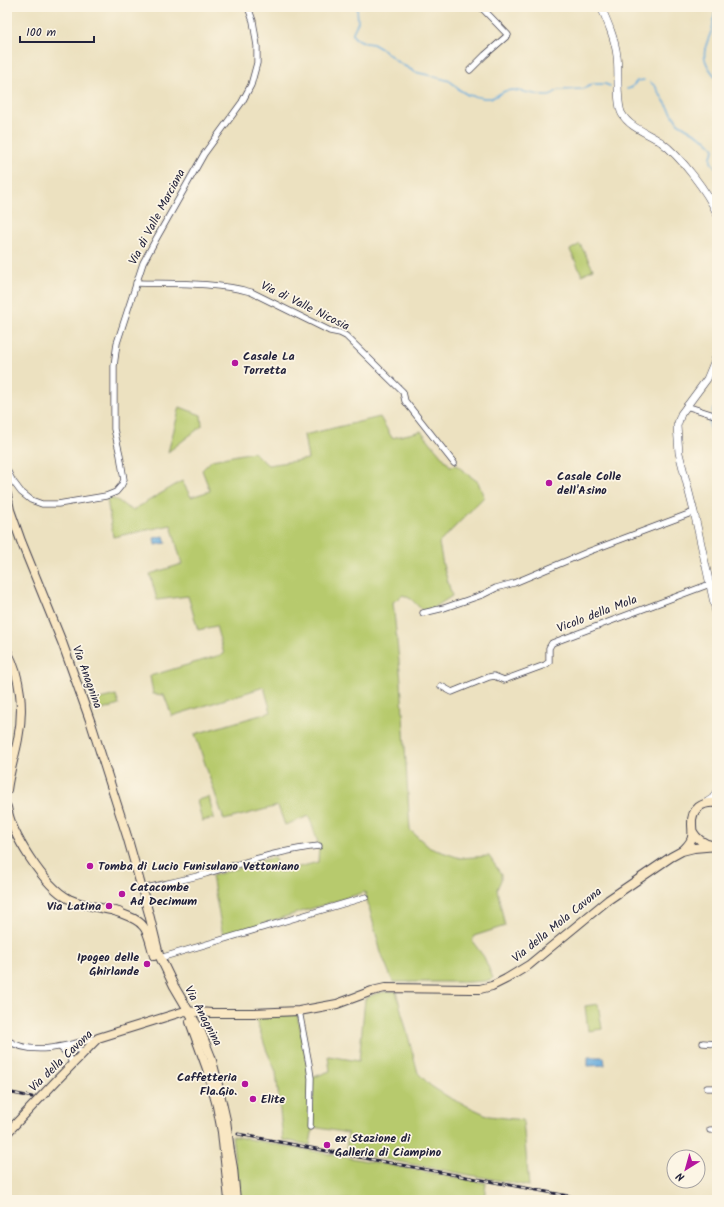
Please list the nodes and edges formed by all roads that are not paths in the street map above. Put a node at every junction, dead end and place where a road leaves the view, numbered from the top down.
1 (248, 7) edge
2 (481, 7) edge
3 (601, 7) edge
4 (470, 70) dead end
5 (717, 214) edge
6 (136, 283) junction
7 (717, 355) edge
8 (686, 406) junction
9 (717, 416) edge
10 (454, 463) dead end
11 (7, 470) edge
12 (7, 495) edge
13 (694, 512) junction
14 (710, 584) junction
15 (423, 613) dead end
16 (717, 617) edge
17 (7, 651) edge
18 (441, 686) dead end
19 (7, 790) edge
20 (717, 791) edge
21 (707, 802) junction
22 (717, 803) edge
23 (7, 807) edge
24 (693, 832) junction
25 (319, 846) dead end
26 (715, 846) edge
27 (682, 851) junction
28 (137, 870) junction
29 (142, 890) junction
30 (366, 897) dead end
31 (115, 911) junction
32 (160, 958) junction
33 (187, 1011) junction
34 (299, 1011) junction
35 (98, 1038) junction
36 (7, 1040) edge
37 (82, 1042) junction
38 (703, 1043) dead end
39 (717, 1044) edge
40 (59, 1046) junction
41 (83, 1051) junction
42 (72, 1064) junction
43 (707, 1088) dead end
44 (717, 1088) edge
45 (217, 1094) junction
46 (310, 1127) dead end
47 (710, 1130) dead end
48 (717, 1130) edge
49 (7, 1133) edge
50 (229, 1200) edge
51 (236, 1200) edge

1 - 6 street, Via di Valle Marciana
2 - 4 street
3 - 5 street
6 - 10 street, Via di Valle Nicosia
6 - 11 street, Via di Valle Marciana
7 - 8 street
8 - 9 street
8 - 13 street
12 - 28 main road, Via Anagnina
13 - 14 street
13 - 15 street
14 - 16 street
14 - 18 street, Vicolo della Mola
17 - 19 main road
20 - 21 street
21 - 22 main road
21 - 24 main road
23 - 31 main road, Via Anagnina
24 - 26 main road
24 - 27 main road
25 - 29 street
26 - 27 main road, Via della Mola Cavona
27 - 34 main road, Via della Mola Cavona
28 - 29 main road, Via Anagnina
28 - 31 main road, Via Anagnina
29 - 32 main road, Via Anagnina
30 - 32 street
31 - 33 main road, Via Anagnina
32 - 33 main road, Via Anagnina
33 - 34 main road, Via della Mola Cavona
33 - 35 main road, Via della Cavona
33 - 45 main road, Via Anagnina
34 - 46 street
35 - 37 street
35 - 41 main road, Via della Cavona
36 - 40 street
37 - 40 street
37 - 41 street
38 - 39 street
40 - 41 street
40 - 42 street
41 - 42 main road, Via della Cavona
42 - 49 main road, Via della Cavona
43 - 44 street
45 - 50 main road, Via Anagnina
45 - 51 main road, Via Anagnina
47 - 48 street

